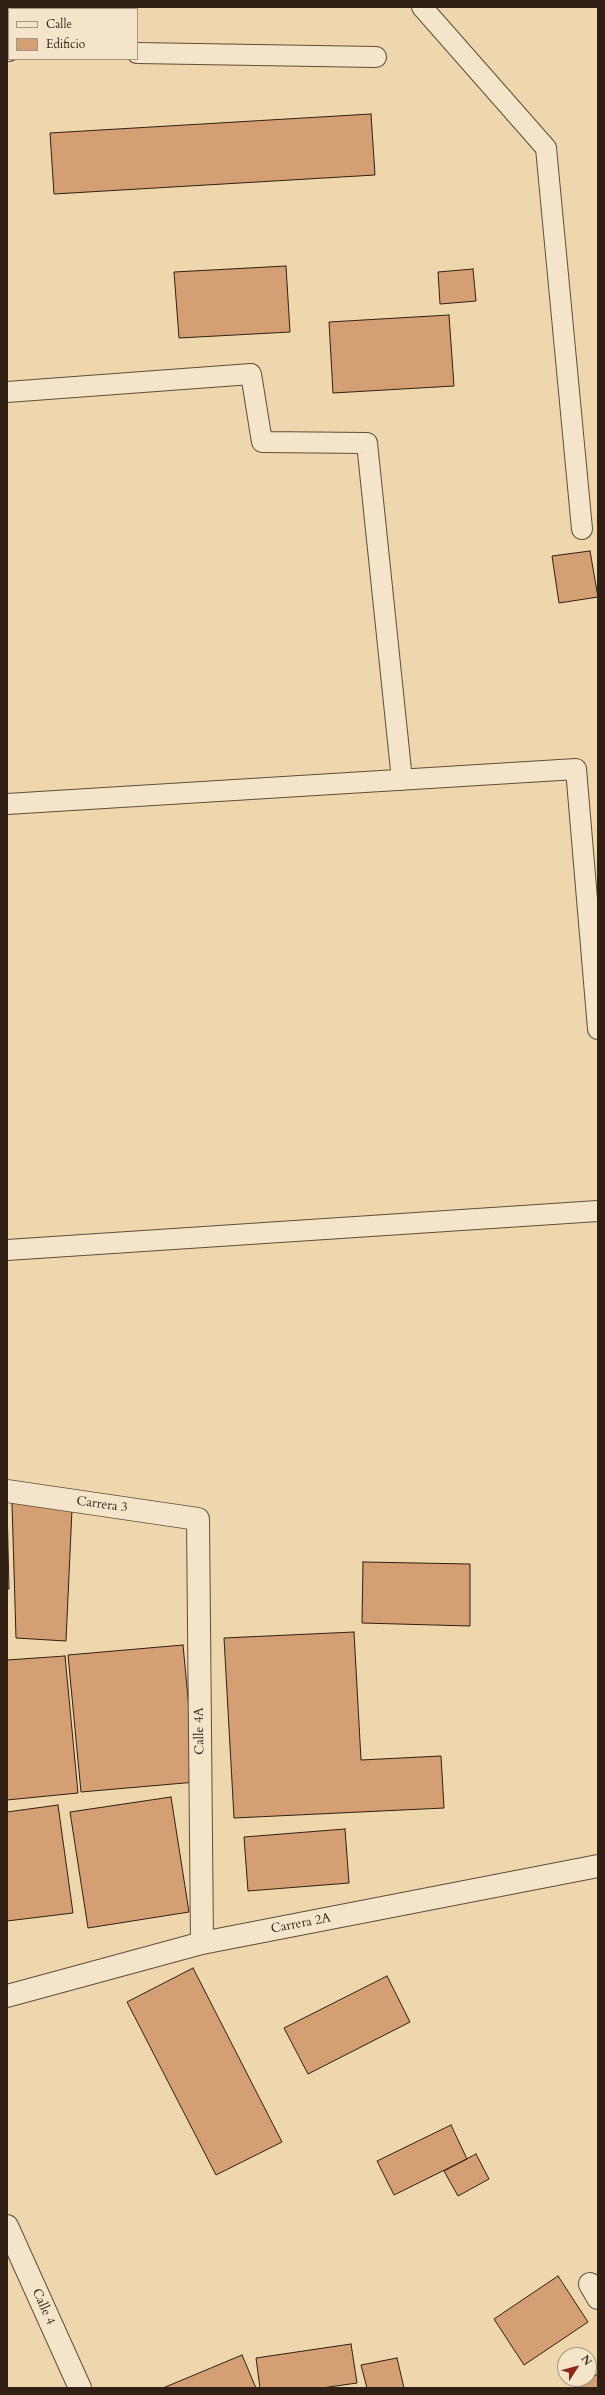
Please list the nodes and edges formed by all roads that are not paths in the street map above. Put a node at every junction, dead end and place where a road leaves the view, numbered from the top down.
1 (422, 7) edge
2 (138, 53) edge
3 (376, 57) dead end
4 (7, 392) edge
5 (582, 528) dead end
6 (402, 780) junction
7 (7, 804) edge
8 (598, 1029) edge
9 (598, 1211) edge
10 (7, 1250) edge
11 (7, 1491) edge
12 (198, 1519) joint
13 (598, 1866) edge
14 (202, 1943) junction
15 (7, 1996) edge
16 (7, 2226) edge
17 (80, 2388) edge

1 - 5 lane
2 - 3 lane
4 - 6 lane
6 - 7 lane
6 - 8 lane
9 - 10 lane
11 - 12 street, Carrera 3
12 - 14 street, Calle 4A
13 - 14 street, Carrera 2A
14 - 15 street, Carrera 2A
16 - 17 street, Calle 4

